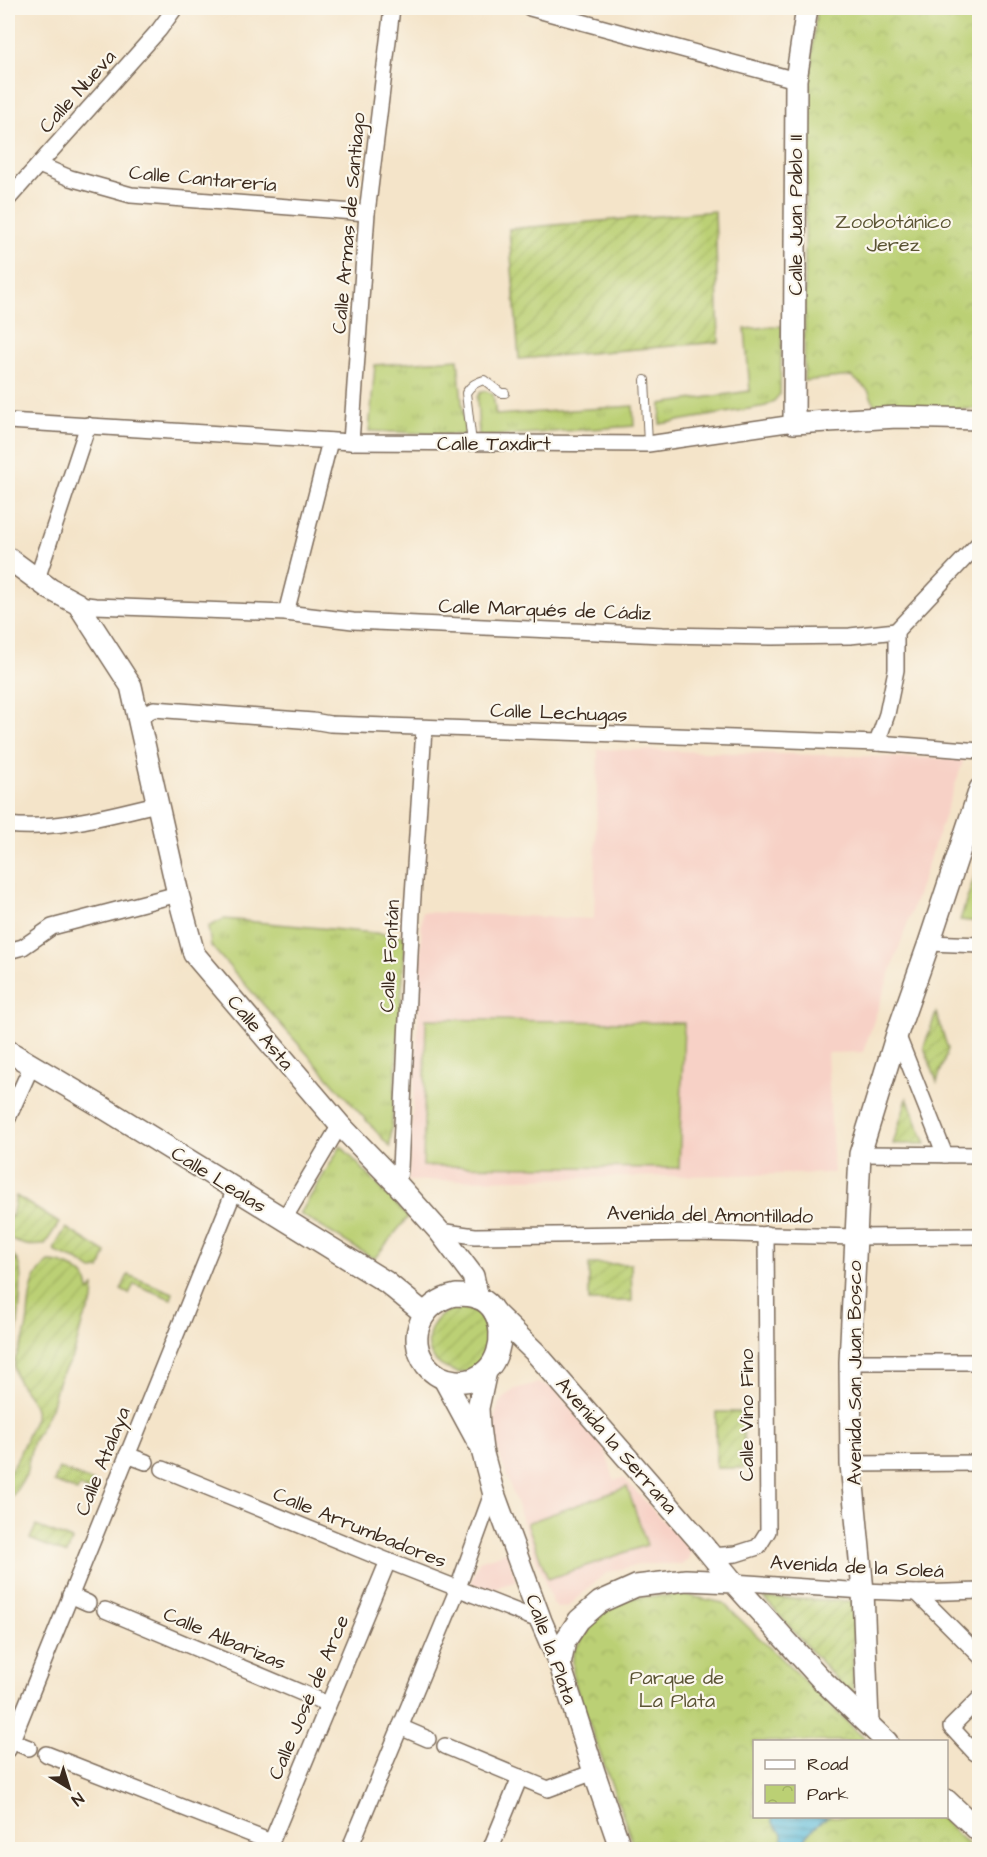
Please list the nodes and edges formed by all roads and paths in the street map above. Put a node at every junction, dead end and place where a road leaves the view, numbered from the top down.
1 (175, 8) edge
2 (392, 8) edge
3 (530, 8) edge
4 (807, 8) edge
5 (796, 80) junction
6 (39, 165) junction
7 (8, 199) edge
8 (367, 213) junction
9 (645, 380) dead end
10 (505, 393) dead end
11 (980, 419) edge
12 (8, 421) edge
13 (794, 423) junction
14 (88, 425) junction
15 (330, 441) junction
16 (351, 442) junction
17 (472, 443) junction
18 (648, 444) junction
19 (980, 542) edge
20 (8, 558) edge
21 (37, 579) junction
22 (78, 604) junction
23 (286, 613) junction
24 (896, 631) junction
25 (139, 717) junction
26 (424, 729) junction
27 (877, 743) junction
28 (980, 751) edge
29 (980, 789) edge
30 (157, 804) junction
31 (8, 825) edge
32 (178, 894) junction
33 (929, 943) junction
34 (980, 945) edge
35 (8, 951) edge
36 (897, 1034) junction
37 (8, 1051) edge
38 (32, 1065) junction
39 (8, 1118) edge
40 (340, 1125) junction
41 (860, 1154) junction
42 (945, 1155) junction
43 (980, 1155) edge
44 (398, 1185) junction
45 (235, 1189) junction
46 (285, 1219) junction
47 (440, 1231) junction
48 (766, 1234) junction
49 (980, 1236) edge
50 (855, 1237) junction
51 (478, 1298) junction
52 (495, 1313) junction
53 (425, 1314) junction
54 (850, 1362) junction
55 (980, 1362) edge
56 (486, 1371) junction
57 (444, 1379) junction
58 (482, 1450) junction
59 (127, 1455) junction
60 (146, 1462) dead end
61 (980, 1463) edge
62 (851, 1464) junction
63 (163, 1469) dead end
64 (493, 1491) junction
65 (507, 1528) junction
66 (477, 1536) junction
67 (712, 1556) junction
68 (388, 1561) junction
69 (733, 1582) junction
70 (457, 1588) junction
71 (863, 1591) junction
72 (980, 1591) edge
73 (917, 1593) junction
74 (70, 1595) junction
75 (88, 1603) dead end
76 (105, 1610) dead end
77 (541, 1621) junction
78 (980, 1656) edge
79 (560, 1665) junction
80 (980, 1698) edge
81 (328, 1704) junction
82 (868, 1722) junction
83 (400, 1727) junction
84 (428, 1739) dead end
85 (885, 1740) edge
86 (9, 1745) edge
87 (445, 1746) dead end
88 (29, 1748) dead end
89 (980, 1748) edge
90 (46, 1754) dead end
91 (594, 1772) junction
92 (520, 1777) junction
93 (948, 1802) edge
94 (980, 1832) edge
95 (269, 1846) edge
96 (349, 1850) edge
97 (490, 1850) edge
98 (621, 1850) edge

1 - 6 street, Calle Nueva
2 - 8 street, Calle Armas de Santiago
3 - 5 street
4 - 5 street, Calle Juan Pablo II
5 - 13 street, Calle Juan Pablo II
6 - 7 street, Calle Nueva
6 - 8 street, Calle Cantarería
8 - 16 street, Calle Armas de Santiago
9 - 18 lane
10 - 17 lane
11 - 13 street, Calle Taxdirt
12 - 14 street, Calle Taxdirt
13 - 18 street, Calle Taxdirt
14 - 15 street, Calle Taxdirt
14 - 21 street
15 - 16 street, Calle Taxdirt
15 - 23 street
16 - 17 street, Calle Taxdirt
17 - 18 street, Calle Taxdirt
19 - 24 street
20 - 21 street
21 - 22 street
22 - 23 street, Calle Marqués de Cádiz
22 - 25 street, Calle Asta
23 - 24 street, Calle Marqués de Cádiz
24 - 27 street
25 - 26 street, Calle Lechugas
25 - 30 street, Calle Asta
26 - 27 street, Calle Lechugas
26 - 44 street, Calle Fontán
27 - 28 street, Calle Lechugas
29 - 33 street, Avenida San Juan Bosco
30 - 31 street
30 - 32 street, Calle Asta
32 - 35 street
32 - 40 street, Calle Asta
33 - 34 street
33 - 36 street, Avenida San Juan Bosco
36 - 41 street, Avenida San Juan Bosco
36 - 42 street
37 - 38 street, Calle Lealas
38 - 39 street
38 - 45 street, Calle Lealas
40 - 44 street, Calle Asta
40 - 46 street
41 - 42 street
41 - 50 street, Avenida San Juan Bosco
42 - 43 street
44 - 47 street, Calle Asta
45 - 46 street, Calle Lealas
45 - 59 street, Calle Atalaya
46 - 53 street, Calle Lealas
47 - 48 street, Avenida del Amontillado
47 - 51 street, Calle Asta
48 - 50 street, Avenida del Amontillado
48 - 67 street, Calle Vino Fino
49 - 50 street, Avenida del Amontillado
50 - 54 street, Avenida San Juan Bosco
51 - 52 street
51 - 53 street
52 - 56 street
52 - 67 street, Avenida la Serrana
53 - 57 street
54 - 55 street
54 - 62 street, Avenida San Juan Bosco
56 - 57 street
56 - 58 street, Calle la Plata
57 - 58 street, Calle la Plata
58 - 64 street, Calle la Plata
59 - 60 street
59 - 74 street, Calle Atalaya
61 - 62 street
62 - 71 street, Avenida San Juan Bosco
63 - 68 street, Calle Arrumbadores
64 - 65 street, Calle la Plata
64 - 66 street
65 - 66 street
65 - 77 street, Calle la Plata
66 - 70 street
67 - 69 street, Avenida la Serrana
68 - 70 street, Calle Arrumbadores
68 - 81 street, Calle José de Arce
69 - 71 street, Avenida de la Soleá
69 - 79 street
69 - 82 street, Avenida la Serrana
70 - 77 street, Calle Arrumbadores
70 - 83 street
71 - 73 street, Avenida de la Soleá
71 - 82 street
72 - 73 street, Avenida de la Soleá
73 - 78 street
74 - 75 street
74 - 86 street, Calle Atalaya
76 - 81 street, Calle Albarizas
77 - 79 street, Calle la Plata
79 - 91 street, Calle la Plata
80 - 89 street
81 - 95 street, Calle José de Arce
82 - 85 street, Avenida la Serrana
83 - 84 street
83 - 96 street
86 - 88 street
87 - 92 street
90 - 95 street
91 - 92 street
91 - 98 street, Calle la Plata
92 - 97 street
93 - 94 street

